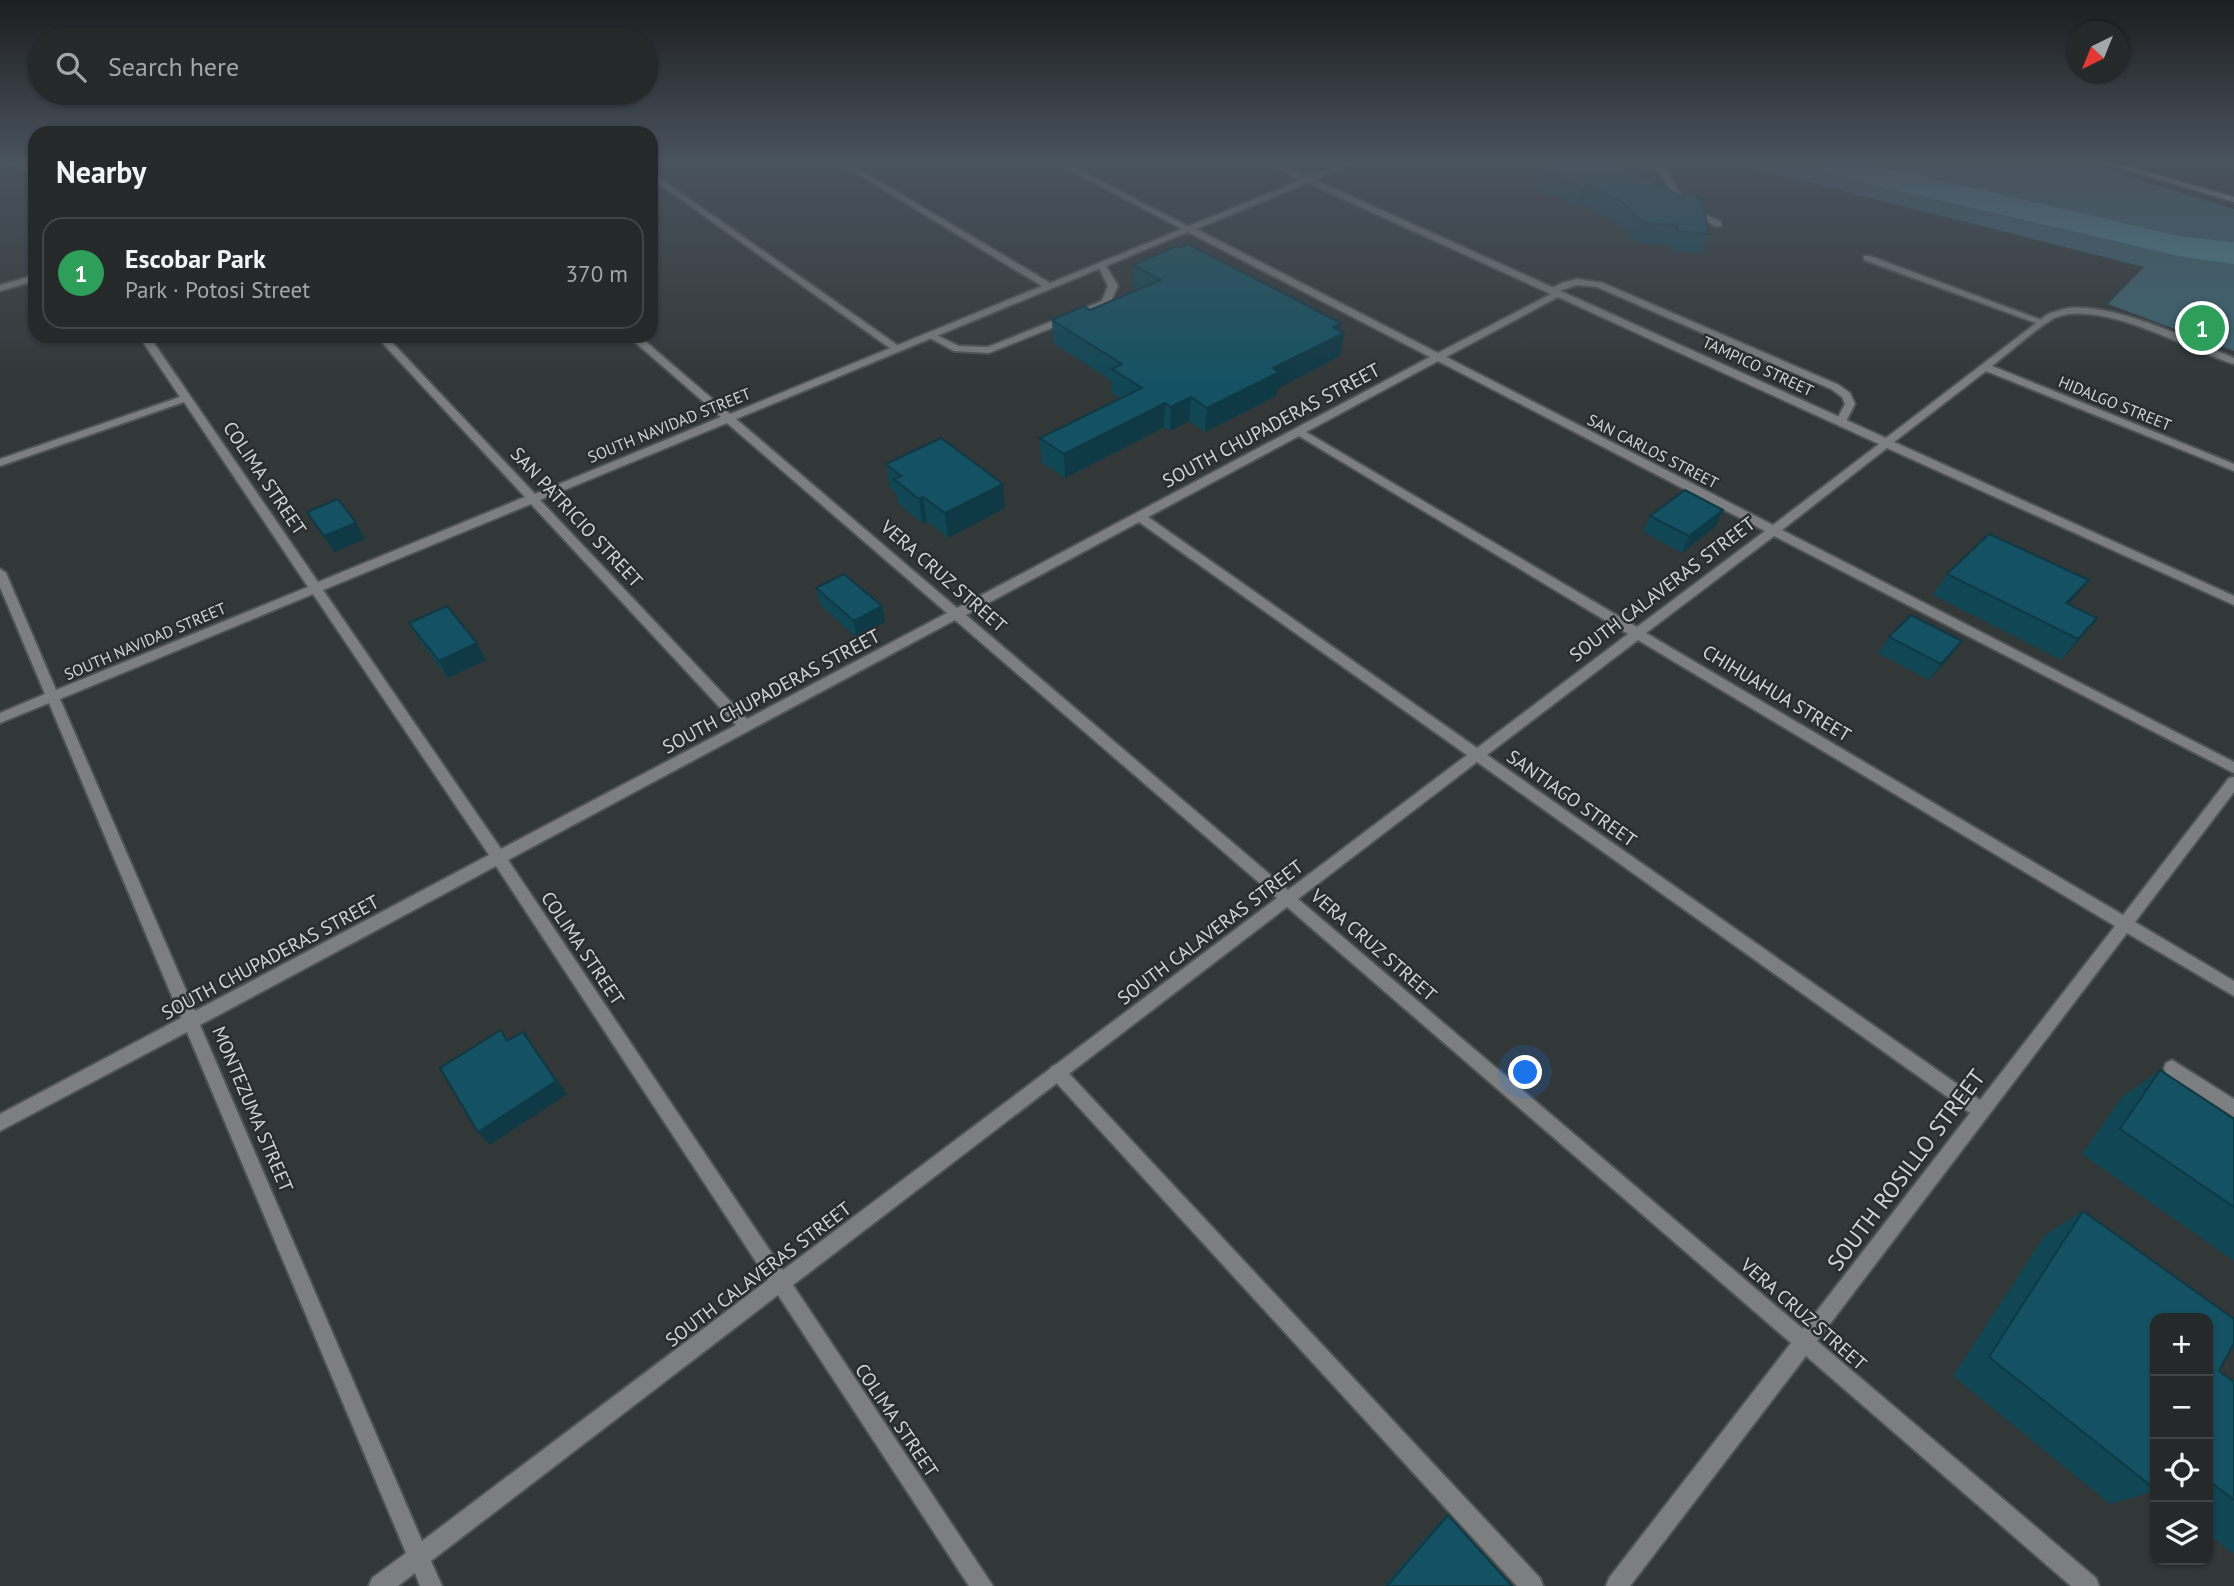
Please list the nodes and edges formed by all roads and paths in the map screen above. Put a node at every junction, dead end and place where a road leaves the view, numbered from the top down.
1 (738, 236) edge
2 (966, 236) edge
3 (1173, 236) edge
4 (1203, 236) edge
5 (1434, 236) edge
6 (1867, 258) dead end
7 (1102, 266) junction
8 (28, 280) edge
9 (1051, 287) junction
10 (0, 288) edge
11 (1556, 291) junction
12 (2042, 322) junction
13 (931, 336) junction
14 (149, 343) edge
15 (388, 343) edge
16 (641, 343) edge
17 (897, 349) junction
18 (1438, 358) junction
19 (2234, 360) edge
20 (1985, 368) junction
21 (186, 398) junction
22 (728, 417) junction
23 (1841, 421) junction
24 (1299, 432) junction
25 (1888, 443) junction
26 (0, 463) edge
27 (2234, 468) edge
28 (533, 498) junction
29 (1140, 517) junction
30 (1774, 529) junction
31 (0, 573) edge
32 (313, 588) junction
33 (2234, 601) edge
34 (957, 615) junction
35 (1637, 632) junction
36 (52, 697) junction
37 (0, 718) edge
38 (745, 726) junction
39 (1476, 754) junction
40 (2234, 768) edge
41 (2234, 782) edge
42 (498, 858) junction
43 (1287, 898) junction
44 (2126, 923) junction
45 (2234, 989) edge
46 (193, 1020) junction
47 (2172, 1068) dead end
48 (1057, 1072) junction
49 (2234, 1109) edge
50 (1981, 1111) junction
51 (0, 1123) edge
52 (780, 1282) junction
53 (1805, 1343) junction
54 (419, 1556) junction
55 (380, 1586) edge
56 (431, 1586) edge
57 (982, 1586) edge
58 (1532, 1586) edge
59 (1617, 1586) edge
60 (2088, 1586) edge

1 - 17 street
2 - 9 street
3 - 7 street, SOUTH NAVIDAD STREET
4 - 18 street, SAN CARLOS STREET
5 - 11 street, TAMPICO STREET
6 - 12 street
7 - 9 street, SOUTH NAVIDAD STREET
7 - 13 street
8 - 10 street
9 - 13 street, SOUTH NAVIDAD STREET
11 - 18 street, SOUTH CHUPADERAS STREET
11 - 23 street, TAMPICO STREET
11 - 23 street, SOUTH CHUPADERAS STREET
12 - 19 street, SOUTH CALAVERAS STREET
12 - 20 street, SOUTH CALAVERAS STREET
13 - 17 street, SOUTH NAVIDAD STREET
14 - 21 street, COLIMA STREET
15 - 28 street, SAN PATRICIO STREET
16 - 22 street, VERA CRUZ STREET
17 - 22 street, SOUTH NAVIDAD STREET
18 - 24 street, SOUTH CHUPADERAS STREET
18 - 30 street, SAN CARLOS STREET
20 - 25 street, SOUTH CALAVERAS STREET
20 - 27 street, HIDALGO STREET
21 - 26 street
21 - 32 street, COLIMA STREET
22 - 28 street, SOUTH NAVIDAD STREET
22 - 34 street, VERA CRUZ STREET
23 - 25 street, TAMPICO STREET
24 - 29 street, SOUTH CHUPADERAS STREET
24 - 35 street, CHIHUAHUA STREET
25 - 30 street, SOUTH CALAVERAS STREET
25 - 33 street, TAMPICO STREET
28 - 32 street, SOUTH NAVIDAD STREET
28 - 38 street, SAN PATRICIO STREET
29 - 34 street, SOUTH CHUPADERAS STREET
29 - 39 street, SANTIAGO STREET
30 - 35 street, SOUTH CALAVERAS STREET
30 - 40 street, SAN CARLOS STREET
31 - 36 street, MONTEZUMA STREET
32 - 36 street, SOUTH NAVIDAD STREET
32 - 42 street, COLIMA STREET
34 - 38 street, SOUTH CHUPADERAS STREET
34 - 43 street, VERA CRUZ STREET
35 - 39 street, SOUTH CALAVERAS STREET
35 - 44 street, CHIHUAHUA STREET
36 - 37 street, SOUTH NAVIDAD STREET
36 - 46 street, MONTEZUMA STREET
38 - 42 street, SOUTH CHUPADERAS STREET
39 - 43 street, SOUTH CALAVERAS STREET
39 - 50 street, SANTIAGO STREET
41 - 44 street, SOUTH ROSILLO STREET
42 - 46 street, SOUTH CHUPADERAS STREET
42 - 52 street, COLIMA STREET
43 - 48 street, SOUTH CALAVERAS STREET
43 - 53 street, VERA CRUZ STREET
44 - 45 street, CHIHUAHUA STREET
44 - 50 street, SOUTH ROSILLO STREET
46 - 51 street, SOUTH CHUPADERAS STREET
46 - 54 street, MONTEZUMA STREET
47 - 49 street
48 - 52 street, SOUTH CALAVERAS STREET
48 - 58 street
50 - 53 street, SOUTH ROSILLO STREET
52 - 54 street, SOUTH CALAVERAS STREET
52 - 57 street, COLIMA STREET
53 - 59 street, SOUTH ROSILLO STREET
53 - 60 street, VERA CRUZ STREET
54 - 55 street, SOUTH CALAVERAS STREET
54 - 56 street, MONTEZUMA STREET

